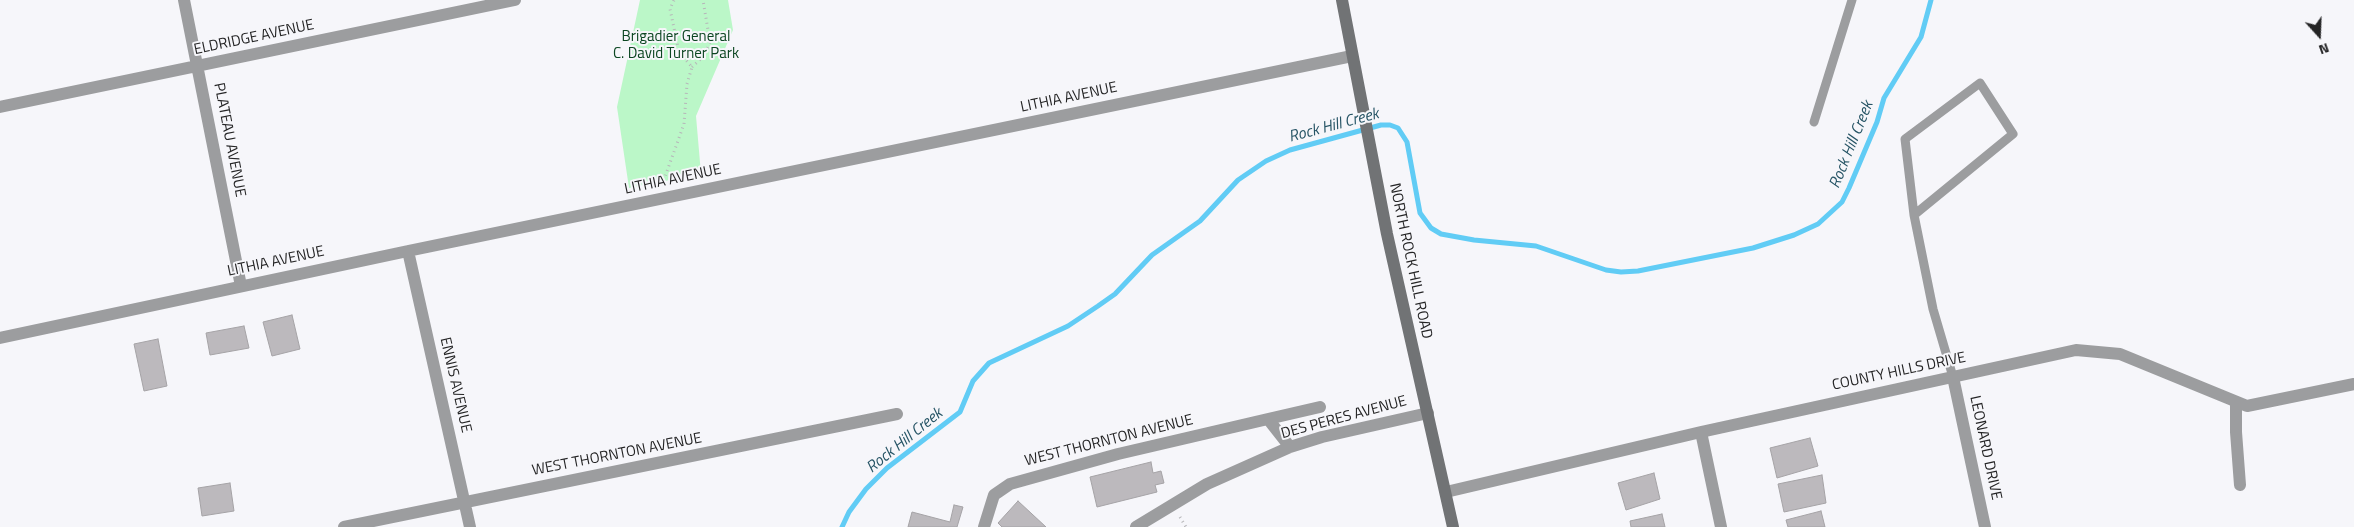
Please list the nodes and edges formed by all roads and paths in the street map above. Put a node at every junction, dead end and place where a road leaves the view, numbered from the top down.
1 (184, 0) edge
2 (514, 0) edge
3 (674, 0) edge
4 (703, 0) edge
5 (1342, 0) edge
6 (1852, 0) edge
7 (1352, 56) junction
8 (198, 67) junction
9 (692, 67) junction
10 (0, 107) edge
11 (1814, 122) dead end
12 (662, 198) junction
13 (1914, 215) junction
14 (408, 251) junction
15 (241, 286) junction
16 (0, 338) edge
17 (1953, 377) junction
18 (2354, 384) edge
19 (2236, 402) junction
20 (1320, 406) dead end
21 (1428, 413) junction
22 (897, 414) dead end
23 (1268, 419) junction
24 (1701, 432) junction
25 (1290, 447) junction
26 (2240, 485) dead end
27 (1446, 492) junction
28 (464, 502) junction
29 (344, 527) edge
30 (470, 527) edge
31 (984, 527) edge
32 (1136, 527) edge
33 (1453, 527) edge
34 (1721, 527) edge
35 (1985, 527) edge

1 - 8 street, PLATEAU AVENUE
2 - 8 street, ELDRIDGE AVENUE
3 - 9 path
4 - 9 path
5 - 7 street, NORTH ROCK HILL ROAD
6 - 11 lane
7 - 12 street, LITHIA AVENUE
7 - 21 street, NORTH ROCK HILL ROAD
8 - 10 street, ELDRIDGE AVENUE
8 - 15 street, PLATEAU AVENUE
9 - 12 path
12 - 14 street, LITHIA AVENUE
13 - 13 lane
13 - 17 lane
14 - 15 street, LITHIA AVENUE
14 - 28 street, ENNIS AVENUE
15 - 16 street, LITHIA AVENUE
17 - 19 street, COUNTY HILLS DRIVE
17 - 24 street, COUNTY HILLS DRIVE
17 - 35 street, LEONARD DRIVE
18 - 19 street, COUNTY HILLS DRIVE
19 - 26 street
20 - 23 street, WEST THORNTON AVENUE
21 - 25 street, DES PERES AVENUE
21 - 27 street, NORTH ROCK HILL ROAD
22 - 28 street, WEST THORNTON AVENUE
23 - 25 street
23 - 31 street, WEST THORNTON AVENUE
24 - 27 street, COUNTY HILLS DRIVE
24 - 34 street
25 - 32 street, DES PERES AVENUE
27 - 33 street, NORTH ROCK HILL ROAD
28 - 29 street, WEST THORNTON AVENUE
28 - 30 street, ENNIS AVENUE

